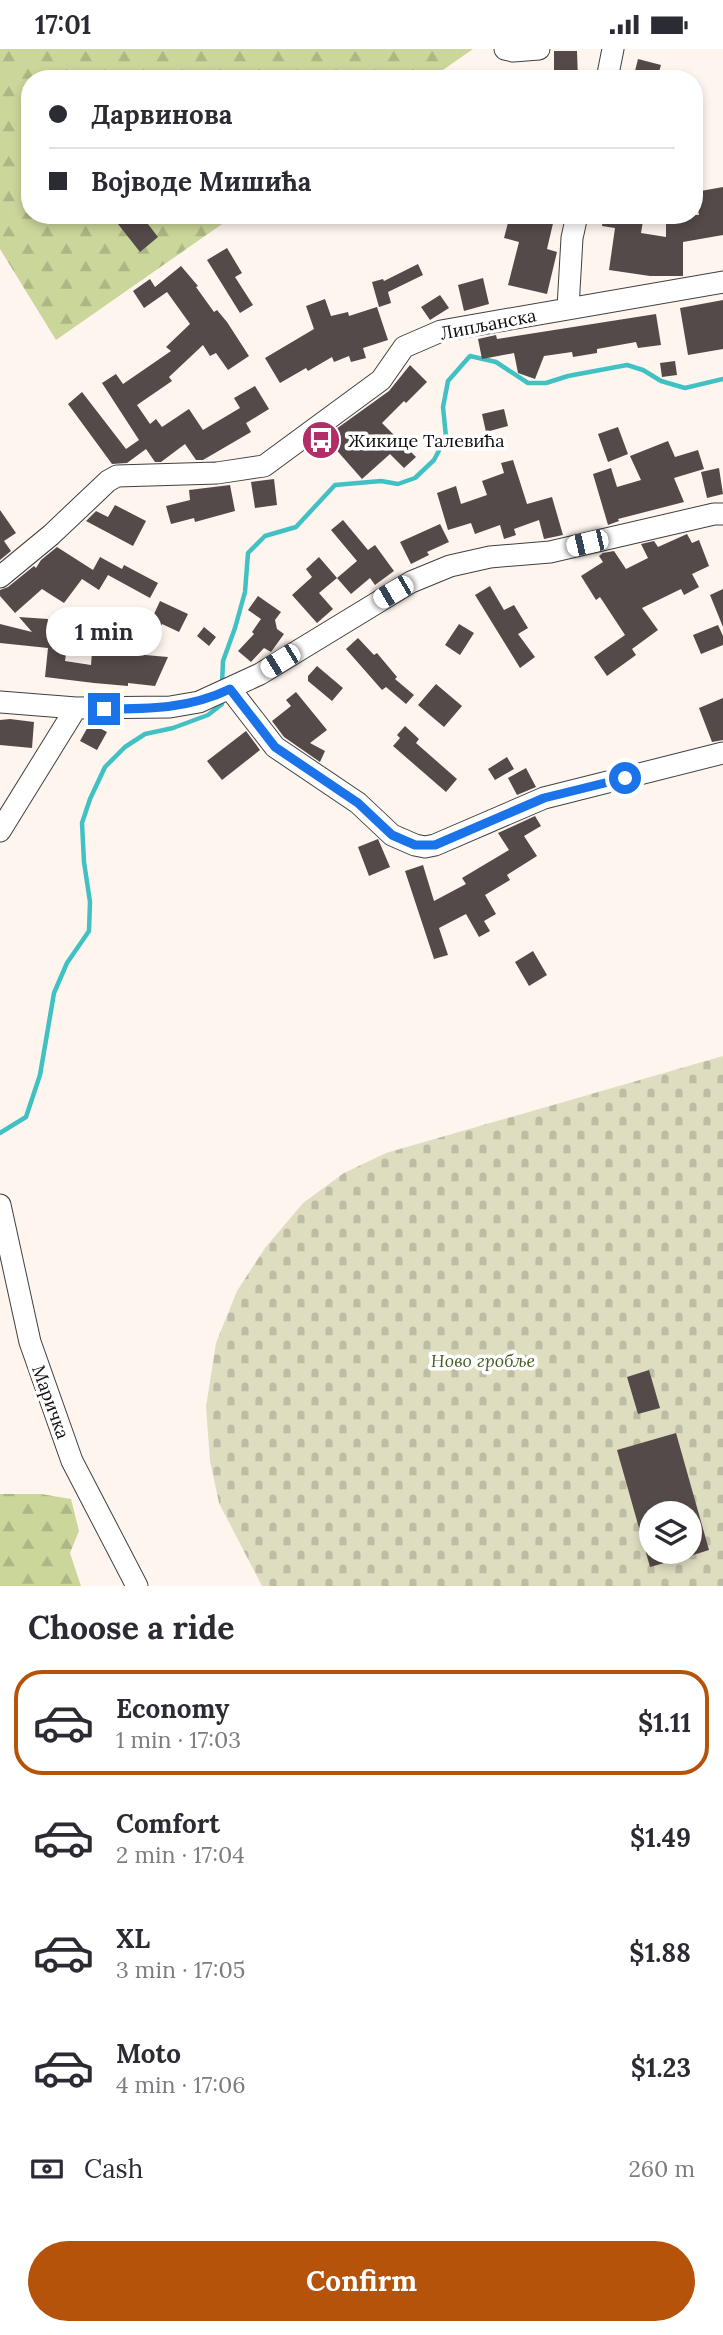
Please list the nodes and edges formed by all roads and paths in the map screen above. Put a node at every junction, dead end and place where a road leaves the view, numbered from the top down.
1 (505, 49) edge
2 (539, 49) edge
3 (613, 49) edge
4 (609, 70) edge
5 (575, 224) edge
6 (723, 282) edge
7 (568, 308) junction
8 (723, 514) edge
9 (0, 577) edge
10 (235, 687) junction
11 (0, 702) edge
12 (76, 708) junction
13 (723, 753) edge
14 (0, 831) edge
15 (0, 1205) edge
16 (137, 1586) edge

1 - 2 street
3 - 4 street
5 - 7 street
6 - 7 street, Липљанска
7 - 9 street, Липљанска
8 - 10 street
10 - 12 street
10 - 13 street
11 - 12 street
12 - 14 street
15 - 16 street, Маричка

